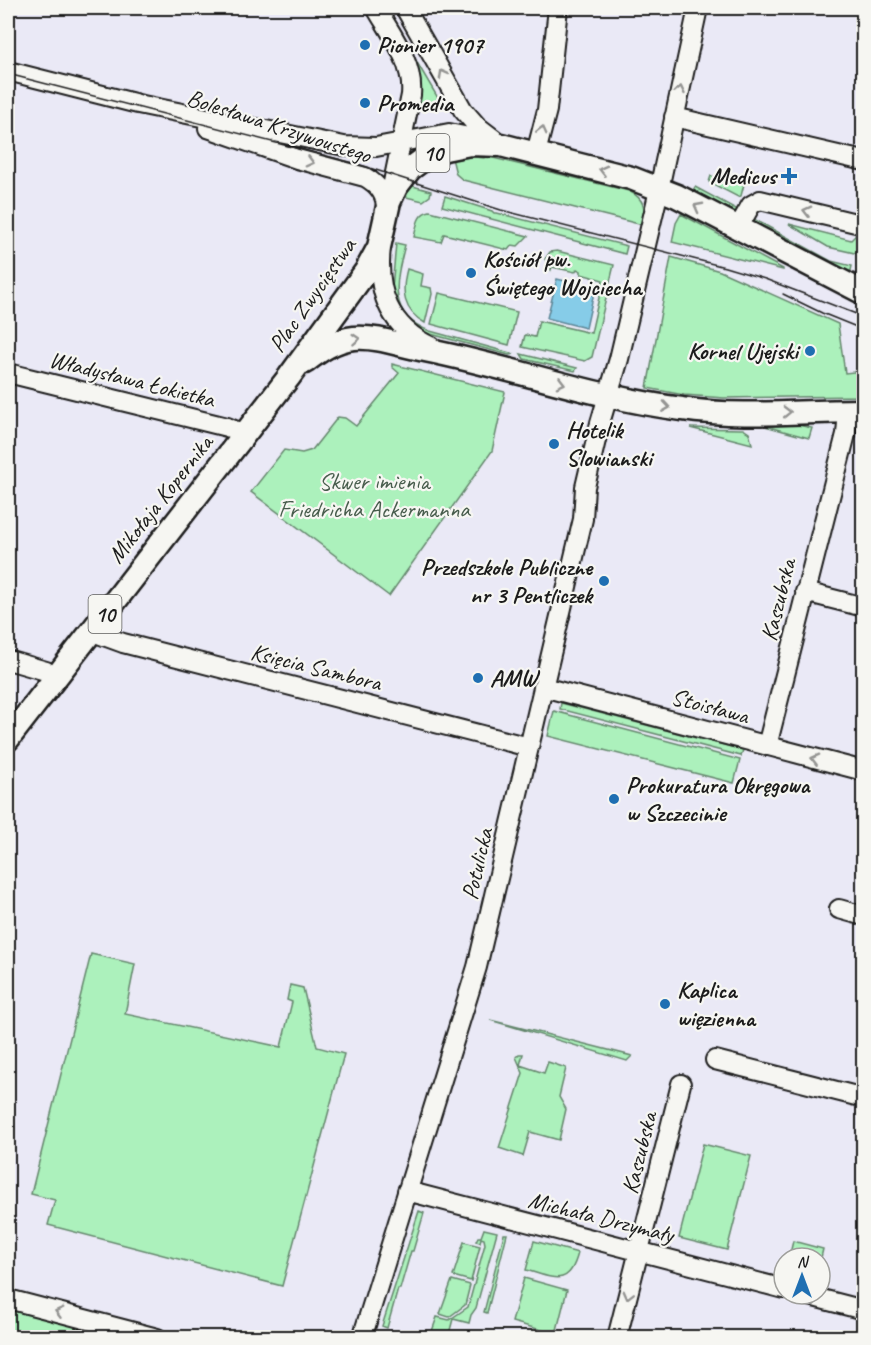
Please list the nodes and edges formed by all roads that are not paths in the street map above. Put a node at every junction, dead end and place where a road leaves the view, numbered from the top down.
1 (376, 8) edge
2 (405, 8) edge
3 (558, 8) edge
4 (698, 8) edge
5 (8, 71) edge
6 (138, 104) junction
7 (674, 117) junction
8 (402, 141) junction
9 (509, 147) junction
10 (536, 153) junction
11 (864, 161) edge
12 (659, 188) junction
13 (386, 212) junction
14 (864, 225) edge
15 (738, 228) junction
16 (382, 236) junction
17 (864, 293) edge
18 (463, 358) junction
19 (8, 373) edge
20 (289, 377) junction
21 (608, 395) junction
22 (856, 411) edge
23 (244, 434) junction
24 (838, 465) joint
25 (805, 592) junction
26 (864, 607) edge
27 (93, 629) junction
28 (8, 660) edge
29 (55, 677) junction
30 (543, 687) junction
31 (8, 739) edge
32 (767, 746) junction
33 (530, 747) junction
34 (864, 771) edge
35 (839, 909) dead end
36 (864, 915) edge
37 (715, 1060) dead end
38 (681, 1084) dead end
39 (864, 1098) edge
40 (407, 1191) junction
41 (638, 1252) junction
42 (772, 1286) edge
43 (8, 1299) edge
44 (832, 1302) edge
45 (864, 1310) edge
46 (157, 1338) edge
47 (362, 1338) edge
48 (617, 1338) edge

1 - 8 street
9 -> 2 street
10 -> 3 street
7 -> 4 street
5 - 6 street, Bolesława Krzywoustego
6 - 8 street, Bolesława Krzywoustego
6 -> 13 street, Bolesława Krzywoustego
7 - 11 street
7 - 12 street
8 - 9 street, Plac Zwycięstwa
8 - 13 street, Plac Zwycięstwa
9 - 10 main road, Plac Zwycięstwa / 10
9 - 13 main road, Plac Zwycięstwa / 10
12 -> 10 main road, Plac Zwycięstwa / 10
15 -> 12 main road, Plac Zwycięstwa / 10
12 - 21 street
13 - 16 main road, Plac Zwycięstwa / 10
14 -> 15 street
15 - 17 main road, Plac Zwycięstwa / 10
16 - 18 street, Plac Zwycięstwa
16 - 20 main road, Plac Zwycięstwa / 10
20 -> 18 main road, Plac Zwycięstwa / 10
18 -> 21 main road, Plac Zwycięstwa / 10
19 - 23 street, Władysława Łokietka
20 - 23 main road, Mikołaja Kopernika / 10
21 -> 22 main road, Plac Zwycięstwa / 10
21 - 30 street, Potulicka
22 - 24 street, Plac Zwycięstwa
23 - 27 main road, Mikołaja Kopernika / 10
24 - 25 street, Kaszubska
25 - 26 street
25 - 32 street, Kaszubska
27 - 29 main road, Mikołaja Kopernika / 10
27 - 33 street, Księcia Sambora
28 - 29 street
29 - 31 main road, Mikołaja Kopernika / 10
30 - 32 street, Stoisława
30 - 33 street, Potulicka
34 -> 32 street, Stoisława
33 - 40 street, Potulicka
35 - 36 street
37 - 39 street
38 - 41 street, Kaszubska
40 - 41 street, Michała Drzymały
40 - 47 street, Potulicka
41 - 42 street, Michała Drzymały
41 -> 48 street, Kaszubska
46 -> 43 street
44 - 45 street

